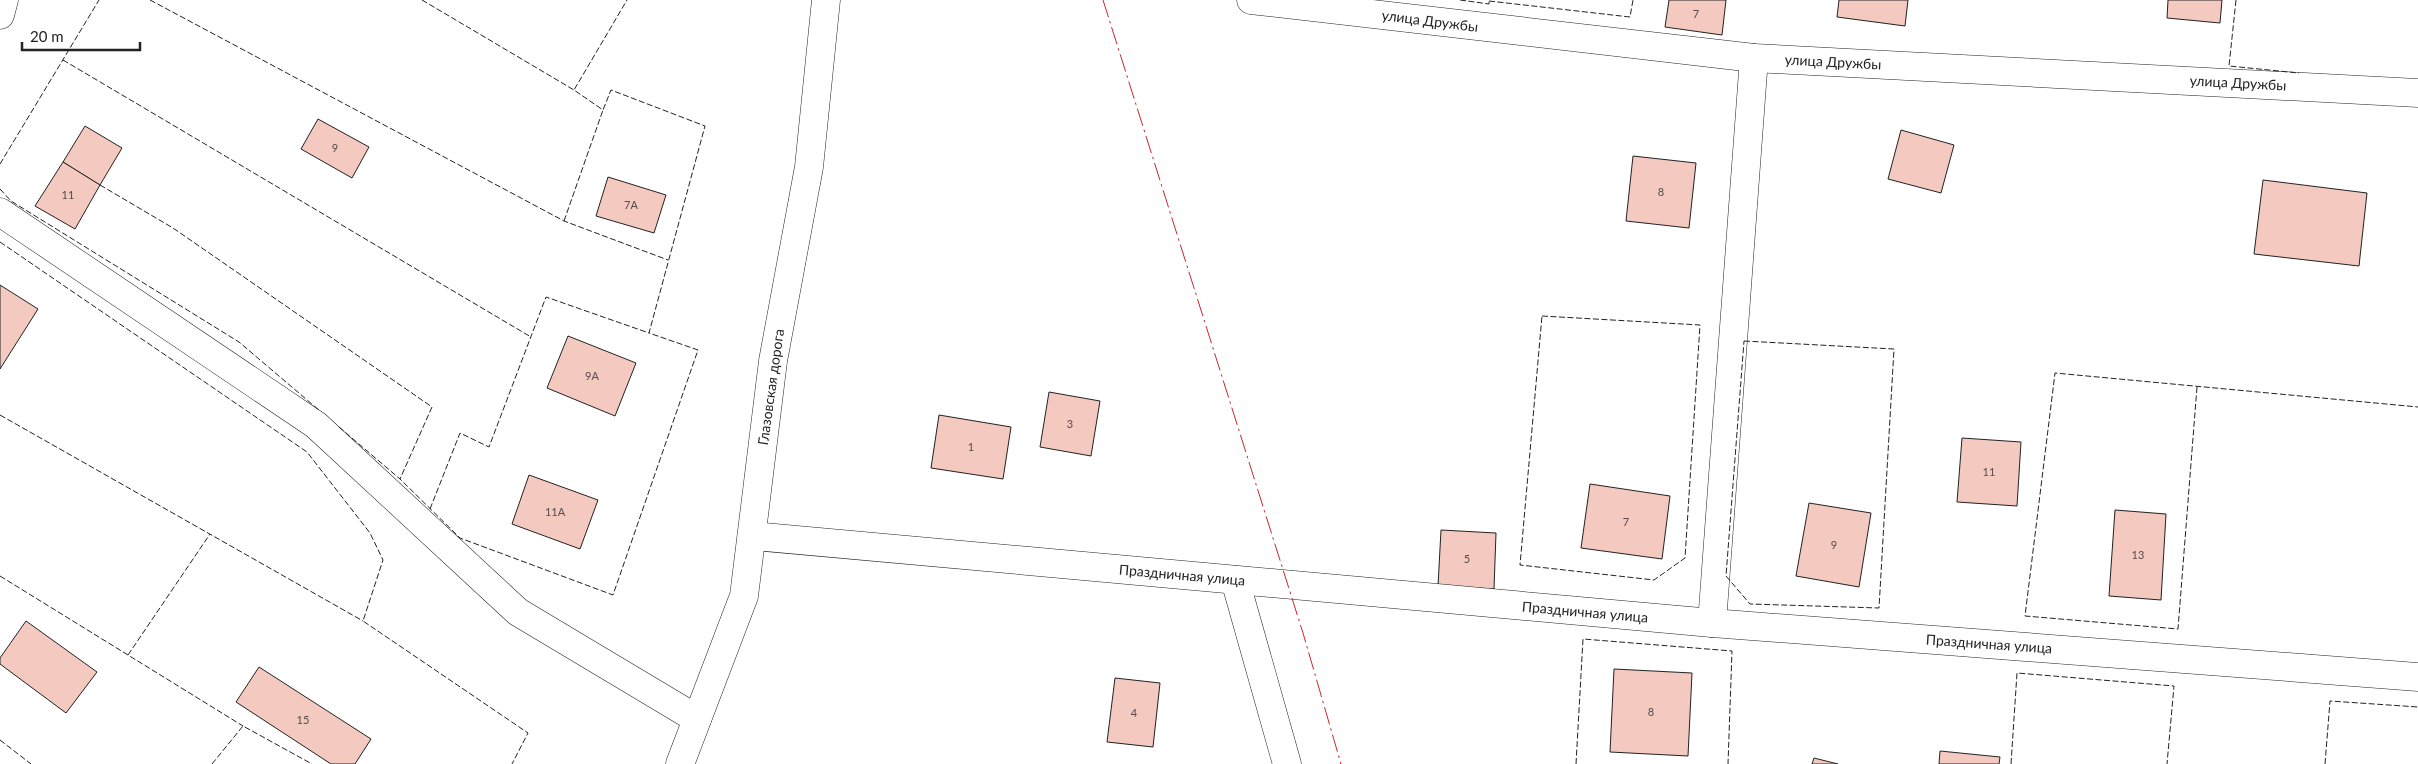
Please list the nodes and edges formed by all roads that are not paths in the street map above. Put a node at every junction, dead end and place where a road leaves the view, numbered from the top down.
1 (4, 0) edge
2 (826, 0) edge
3 (1251, 0) edge
4 (0, 15) edge
5 (1754, 58) junction
6 (2418, 93) edge
7 (0, 212) edge
8 (753, 536) junction
9 (1235, 580) junction
10 (1712, 623) junction
11 (2418, 677) edge
12 (697, 719) junction
13 (680, 764) edge
14 (1287, 764) edge

1 - 4 street
2 - 8 street, Глазовская дорога
3 - 5 street, улица Дружбы
5 - 6 street, улица Дружбы
5 - 10 street
7 - 12 street
8 - 9 street, Праздничная улица
8 - 12 street, Глазовская дорога
9 - 10 street, Праздничная улица
9 - 14 street
10 - 11 street, Праздничная улица
12 - 13 street, Глазовская дорога

